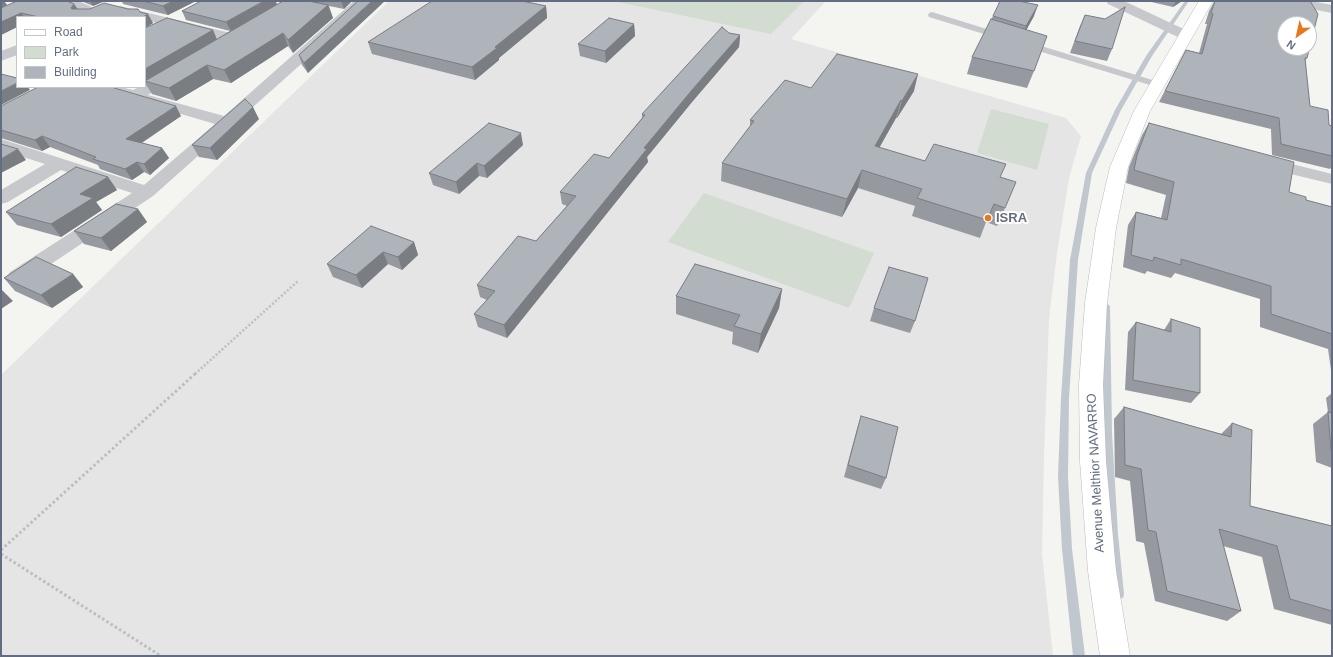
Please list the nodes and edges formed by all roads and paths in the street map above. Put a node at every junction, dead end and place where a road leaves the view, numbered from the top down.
1 (67, 1) edge
2 (362, 1) edge
3 (1113, 1) edge
4 (1206, 1) edge
5 (1290, 1) edge
6 (113, 4) edge
7 (1332, 9) edge
8 (189, 12) edge
9 (89, 15) edge
10 (932, 15) dead end
11 (170, 22) junction
12 (247, 30) edge
13 (151, 32) edge
14 (1185, 35) junction
15 (234, 38) junction
16 (214, 49) edge
17 (16, 50) edge
18 (1, 57) edge
19 (16, 62) edge
20 (188, 65) edge
21 (1156, 84) junction
22 (107, 88) edge
23 (135, 96) junction
24 (227, 122) junction
25 (1, 144) edge
26 (1246, 157) edge
27 (60, 163) junction
28 (1332, 179) edge
29 (147, 192) junction
30 (1, 198) edge
31 (11, 281) edge
32 (298, 281) dead end
33 (1, 550) edge
34 (1, 554) edge
35 (161, 656) edge
36 (1115, 656) edge

1 - 9 street
2 - 24 street
3 - 14 street
4 - 14 street, Avenue Melthior NAVARRO
5 - 7 street
6 - 9 street
6 - 11 street
8 - 11 street
10 - 21 lane
11 - 13 street
11 - 15 street
12 - 15 street
14 - 21 street, Avenue Melthior NAVARRO
15 - 16 street
17 - 18 street
18 - 19 street
20 - 23 street
21 - 36 street, Avenue Melthior NAVARRO
22 - 23 street
23 - 24 street
24 - 29 street
25 - 27 street
26 - 28 street
27 - 29 street
27 - 30 street
29 - 31 street
32 - 33 path
34 - 35 path

